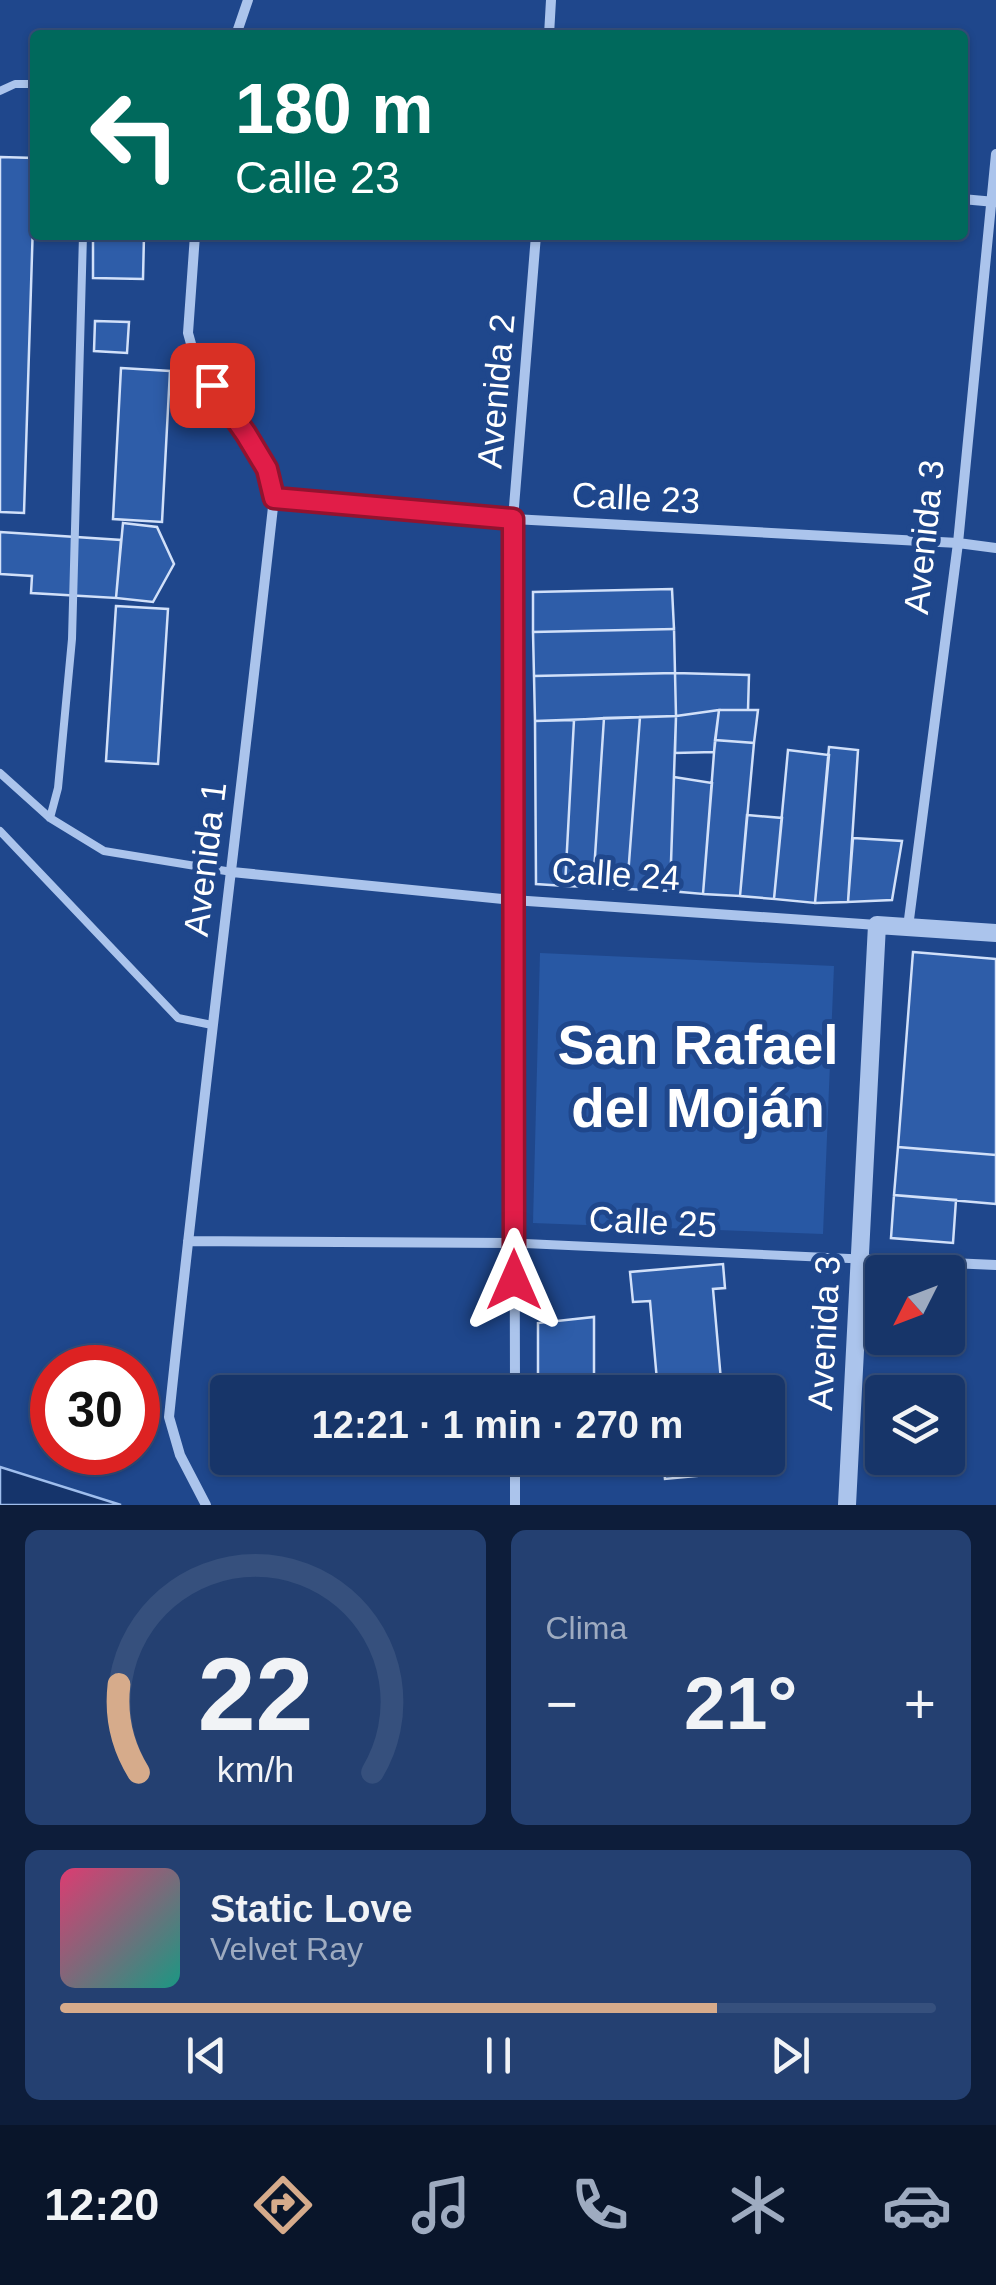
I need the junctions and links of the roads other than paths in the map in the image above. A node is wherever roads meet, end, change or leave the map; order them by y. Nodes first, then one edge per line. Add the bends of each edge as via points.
1 (248, 0) edge
2 (551, 0) edge
3 (238, 30) edge
4 (549, 30) edge
5 (30, 84) edge
6 (0, 91) edge
7 (996, 154) edge
8 (968, 200) edge
9 (994, 202) edge
10 (83, 240) edge
11 (195, 240) edge
12 (536, 240) edge
13 (274, 498) junction
14 (513, 519) junction
15 (958, 542) junction
16 (996, 548) edge
17 (0, 773) edge
18 (50, 818) junction
19 (0, 831) edge
20 (232, 872) junction
21 (513, 900) junction
22 (877, 925) junction
23 (908, 927) junction
24 (996, 933) edge
25 (212, 1025) junction
26 (188, 1240) junction
27 (514, 1243) junction
28 (860, 1258) junction
29 (996, 1265) edge
30 (514, 1375) edge
31 (515, 1475) edge
32 (206, 1505) edge
33 (515, 1505) edge
34 (847, 1505) edge

1 - 3 street
2 - 4 street
5 - 6 lane
7 - 9 street, Avenida 3
8 - 9 street
9 - 15 street, Avenida 3
10 - 18 lane via 72,639
11 - 13 street, Avenida 1 via 188,333 195,358 267,469
12 - 14 street, Avenida 2
13 - 14 street, Calle 23
13 - 20 street, Avenida 1
14 - 15 street, Calle 23
14 - 21 street, Avenida 2
15 - 16 street, Calle 23
15 - 23 street, Avenida 3
17 - 18 lane
18 - 20 lane via 104,852
19 - 25 lane via 178,1018
20 - 21 street, Calle 24
20 - 25 street, Avenida 1
21 - 22 street, Calle 24
21 - 27 street, Avenida 2
22 - 23 street, Calle 24
22 - 28 street, Avenida 3
23 - 24 street, Calle 24
25 - 26 street, Avenida 1
26 - 27 street, Calle 25
26 - 32 street, Avenida 1 via 169,1418
27 - 28 street, Calle 25
27 - 30 street, Avenida 2
28 - 29 street, Calle 25
28 - 34 street, Avenida 3
31 - 33 street

